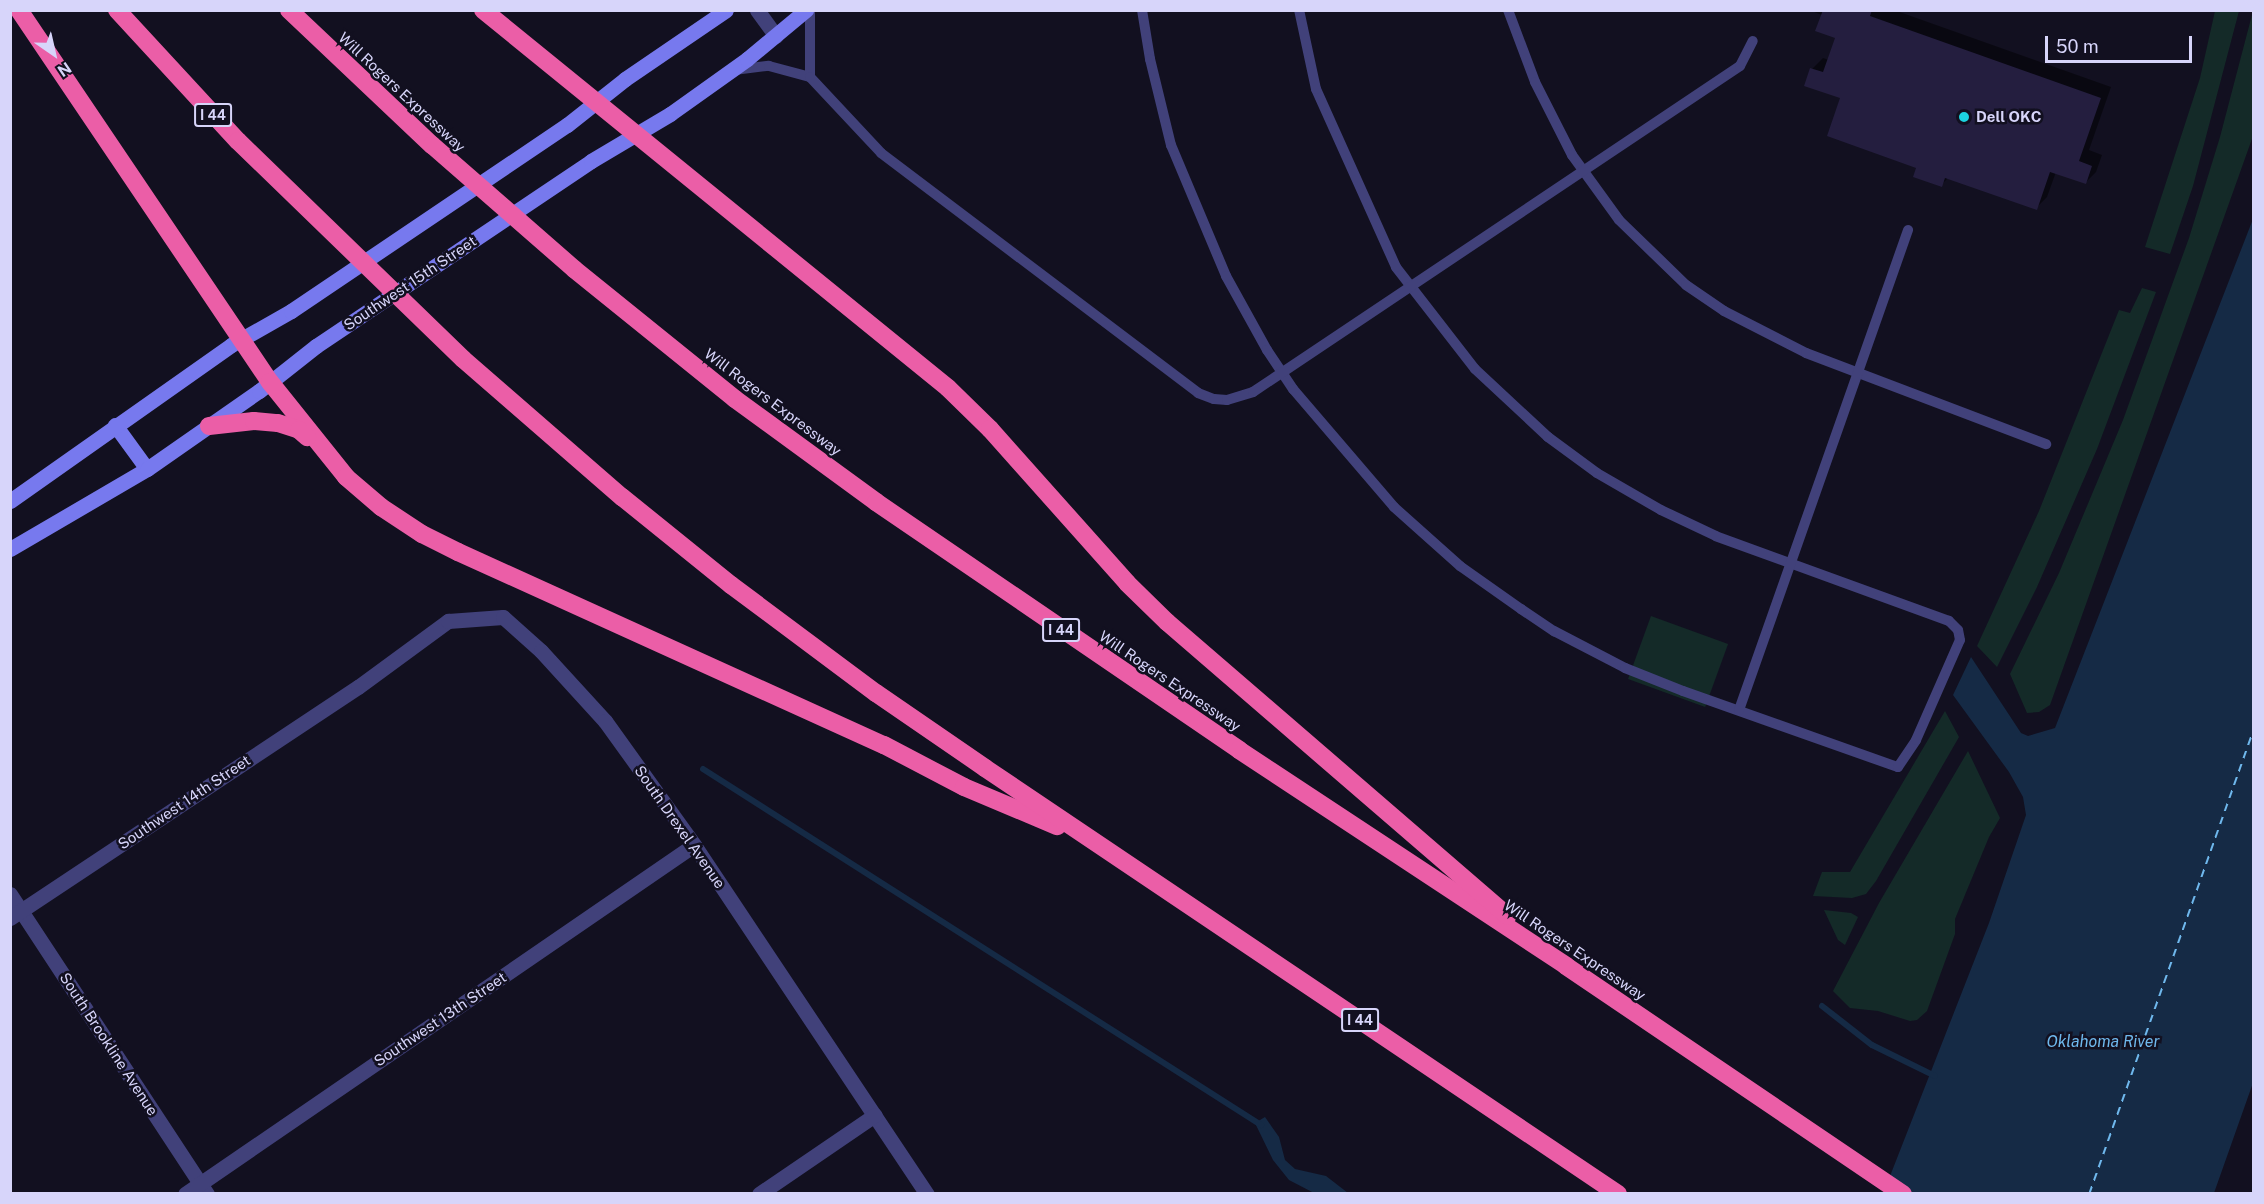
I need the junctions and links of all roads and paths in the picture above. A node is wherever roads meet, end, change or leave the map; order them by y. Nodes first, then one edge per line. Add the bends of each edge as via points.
1 (19, 10) edge
2 (117, 10) edge
3 (289, 10) edge
4 (483, 10) edge
5 (726, 10) edge
6 (757, 10) edge
7 (806, 10) edge
8 (810, 10) edge
9 (1142, 10) edge
10 (1299, 10) edge
11 (1508, 10) edge
12 (776, 36) junction
13 (1752, 41) dead end
14 (731, 71) junction
15 (810, 76) junction
16 (597, 101) junction
17 (636, 134) junction
18 (1583, 171) junction
19 (1908, 230) dead end
20 (1411, 286) junction
21 (240, 339) junction
22 (1857, 372) junction
23 (1282, 373) junction
24 (270, 382) junction
25 (115, 424) junction
26 (209, 426) junction
27 (316, 443) junction
28 (2046, 444) dead end
29 (147, 469) junction
30 (10, 501) edge
31 (10, 549) edge
32 (1790, 563) junction
33 (357, 687) joint
34 (1738, 710) junction
35 (1097, 843) junction
36 (694, 845) junction
37 (10, 894) edge
38 (16, 914) edge
39 (1566, 966) junction
40 (875, 1115) junction
41 (204, 1188) edge
42 (185, 1194) edge
43 (759, 1194) edge
44 (927, 1194) edge
45 (1618, 1194) edge
46 (1903, 1194) edge

1 - 21 highway
2 - 35 highway, I 44 via 312,215 464,359 622,497 740,592 876,693
3 - 39 highway, Will Rogers Expressway / I 44 via 432,145 574,269 735,399 876,502 1229,743
4 - 16 highway
5 - 16 main road
6 - 12 street
7 - 12 main road, Southwest 15th Street
8 - 15 lane
9 - 23 lane via 1171,145 1226,276
10 - 20 lane via 1316,89 1396,267
11 - 18 lane via 1535,82
12 - 14 main road, Southwest 15th Street
13 - 18 lane via 1740,66
14 - 15 lane via 769,66
14 - 17 main road, Southwest 15th Street
15 - 23 lane via 881,153 1198,393 1214,399 1243,396
16 - 17 highway
16 - 21 main road via 291,311
17 - 24 main road, Southwest 15th Street via 326,339
17 - 39 highway via 948,388 1167,622
18 - 20 lane
18 - 22 lane via 1619,220 1686,285 1761,331
19 - 22 lane
20 - 23 lane
20 - 32 lane via 1475,369 1548,437 1597,473 1716,536
21 - 24 highway
21 - 25 main road
22 - 28 lane
22 - 32 lane
23 - 34 lane via 1394,507 1468,571 1554,631 1625,668
24 - 26 main road, Southwest 15th Street
24 - 27 highway
25 - 29 main road
25 - 30 main road
26 - 27 highway via 254,421 278,423 299,430
26 - 29 main road, Southwest 15th Street
27 - 35 highway via 346,477 381,507 431,538 884,745 964,787
29 - 31 main road, Southwest 15th Street
32 - 34 lane
32 - 34 lane via 1949,621 1958,630 1960,640 1916,740 1898,767
33 - 36 street, South Drexel Avenue via 448,621 503,617 541,651 605,721
33 - 38 street, Southwest 14th Street
35 - 45 highway, I 44
36 - 40 street, South Drexel Avenue
36 - 41 street, Southwest 13th Street
37 - 38 street, South Brookline Avenue
38 - 41 street, South Brookline Avenue
39 - 46 highway, Will Rogers Expressway / I 44
40 - 43 street
40 - 44 street, South Drexel Avenue
41 - 42 street, Southwest 13th Street

